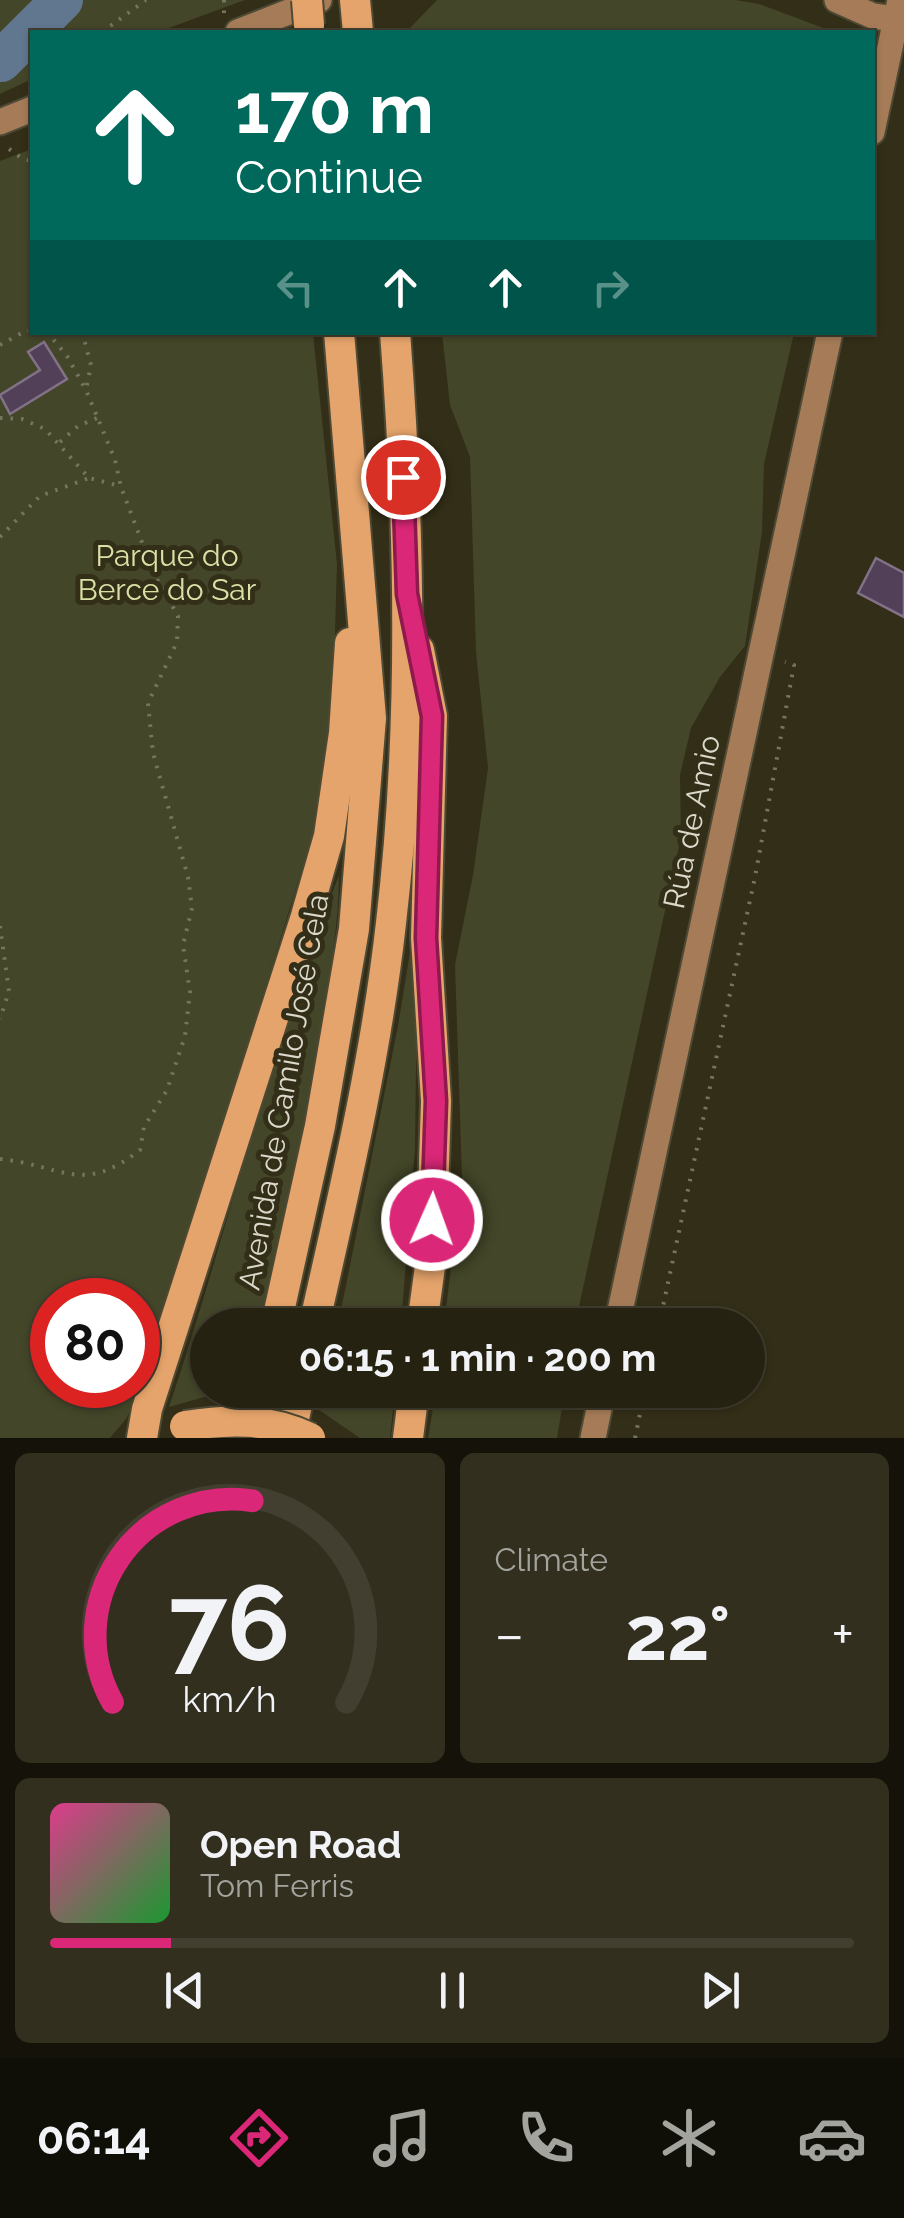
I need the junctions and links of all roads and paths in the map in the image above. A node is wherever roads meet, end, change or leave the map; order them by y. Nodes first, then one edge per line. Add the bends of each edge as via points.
1 (146, 0) edge
2 (836, 0) edge
3 (855, 0) edge
4 (898, 11) edge
5 (311, 14) edge
6 (105, 30) edge
7 (246, 30) edge
8 (865, 30) edge
9 (875, 49) edge
10 (885, 72) junction
11 (30, 110) edge
12 (875, 118) edge
13 (0, 122) edge
14 (9, 150) dead end
15 (30, 161) edge
16 (30, 331) edge
17 (49, 335) edge
18 (83, 335) edge
19 (339, 335) edge
20 (394, 335) edge
21 (829, 335) edge
22 (0, 344) edge
23 (86, 390) junction
24 (0, 418) edge
25 (97, 418) junction
26 (60, 442) junction
27 (88, 478) junction
28 (120, 486) junction
29 (356, 535) junction
30 (0, 537) edge
31 (407, 594) junction
32 (762, 654) junction
33 (0, 926) edge
34 (0, 1019) edge
35 (0, 1159) edge
36 (280, 1308) edge
37 (318, 1308) edge
38 (424, 1308) edge
39 (621, 1308) edge
40 (664, 1308) edge
41 (258, 1408) edge
42 (296, 1408) edge
43 (412, 1408) edge
44 (599, 1408) edge
45 (641, 1408) edge
46 (172, 1432) edge
47 (142, 1438) edge
48 (252, 1438) edge
49 (290, 1438) edge
50 (310, 1438) edge
51 (408, 1438) edge
52 (593, 1438) edge
53 (635, 1438) edge

1 - 6 path
2 - 4 street via 874,16
2 - 8 street
3 - 4 street
4 - 10 street
5 - 7 street
9 - 10 street
10 - 12 street
11 - 13 street
14 - 15 path
16 - 22 path
17 - 23 path
18 - 23 path via 91,365
19 - 29 highway, Avenida de Camilo José Cela
20 - 31 highway
21 - 32 street, Rúa de Amio
23 - 25 path
24 - 26 path via 22,418
25 - 26 path
25 - 28 path
26 - 27 path
27 - 28 path
27 - 30 path via 40,496
28 - 35 path via 178,616 177,642 148,703 153,753 192,908 182,945 190,992 185,1036 140,1150 125,1161 107,1172 82,1174
29 - 36 highway, Avenida de Camilo José Cela via 371,718 354,929
29 - 47 highway via 344,733 329,836
31 - 37 highway via 391,927
31 - 38 highway via 432,716 426,938 436,1101
32 - 39 street, Rúa de Amio
32 - 40 path via 794,665
33 - 34 path via 9,990
41 - 48 highway
42 - 49 highway
43 - 51 highway
44 - 52 street
45 - 53 path
46 - 50 highway, bridge via 229,1419 282,1425

